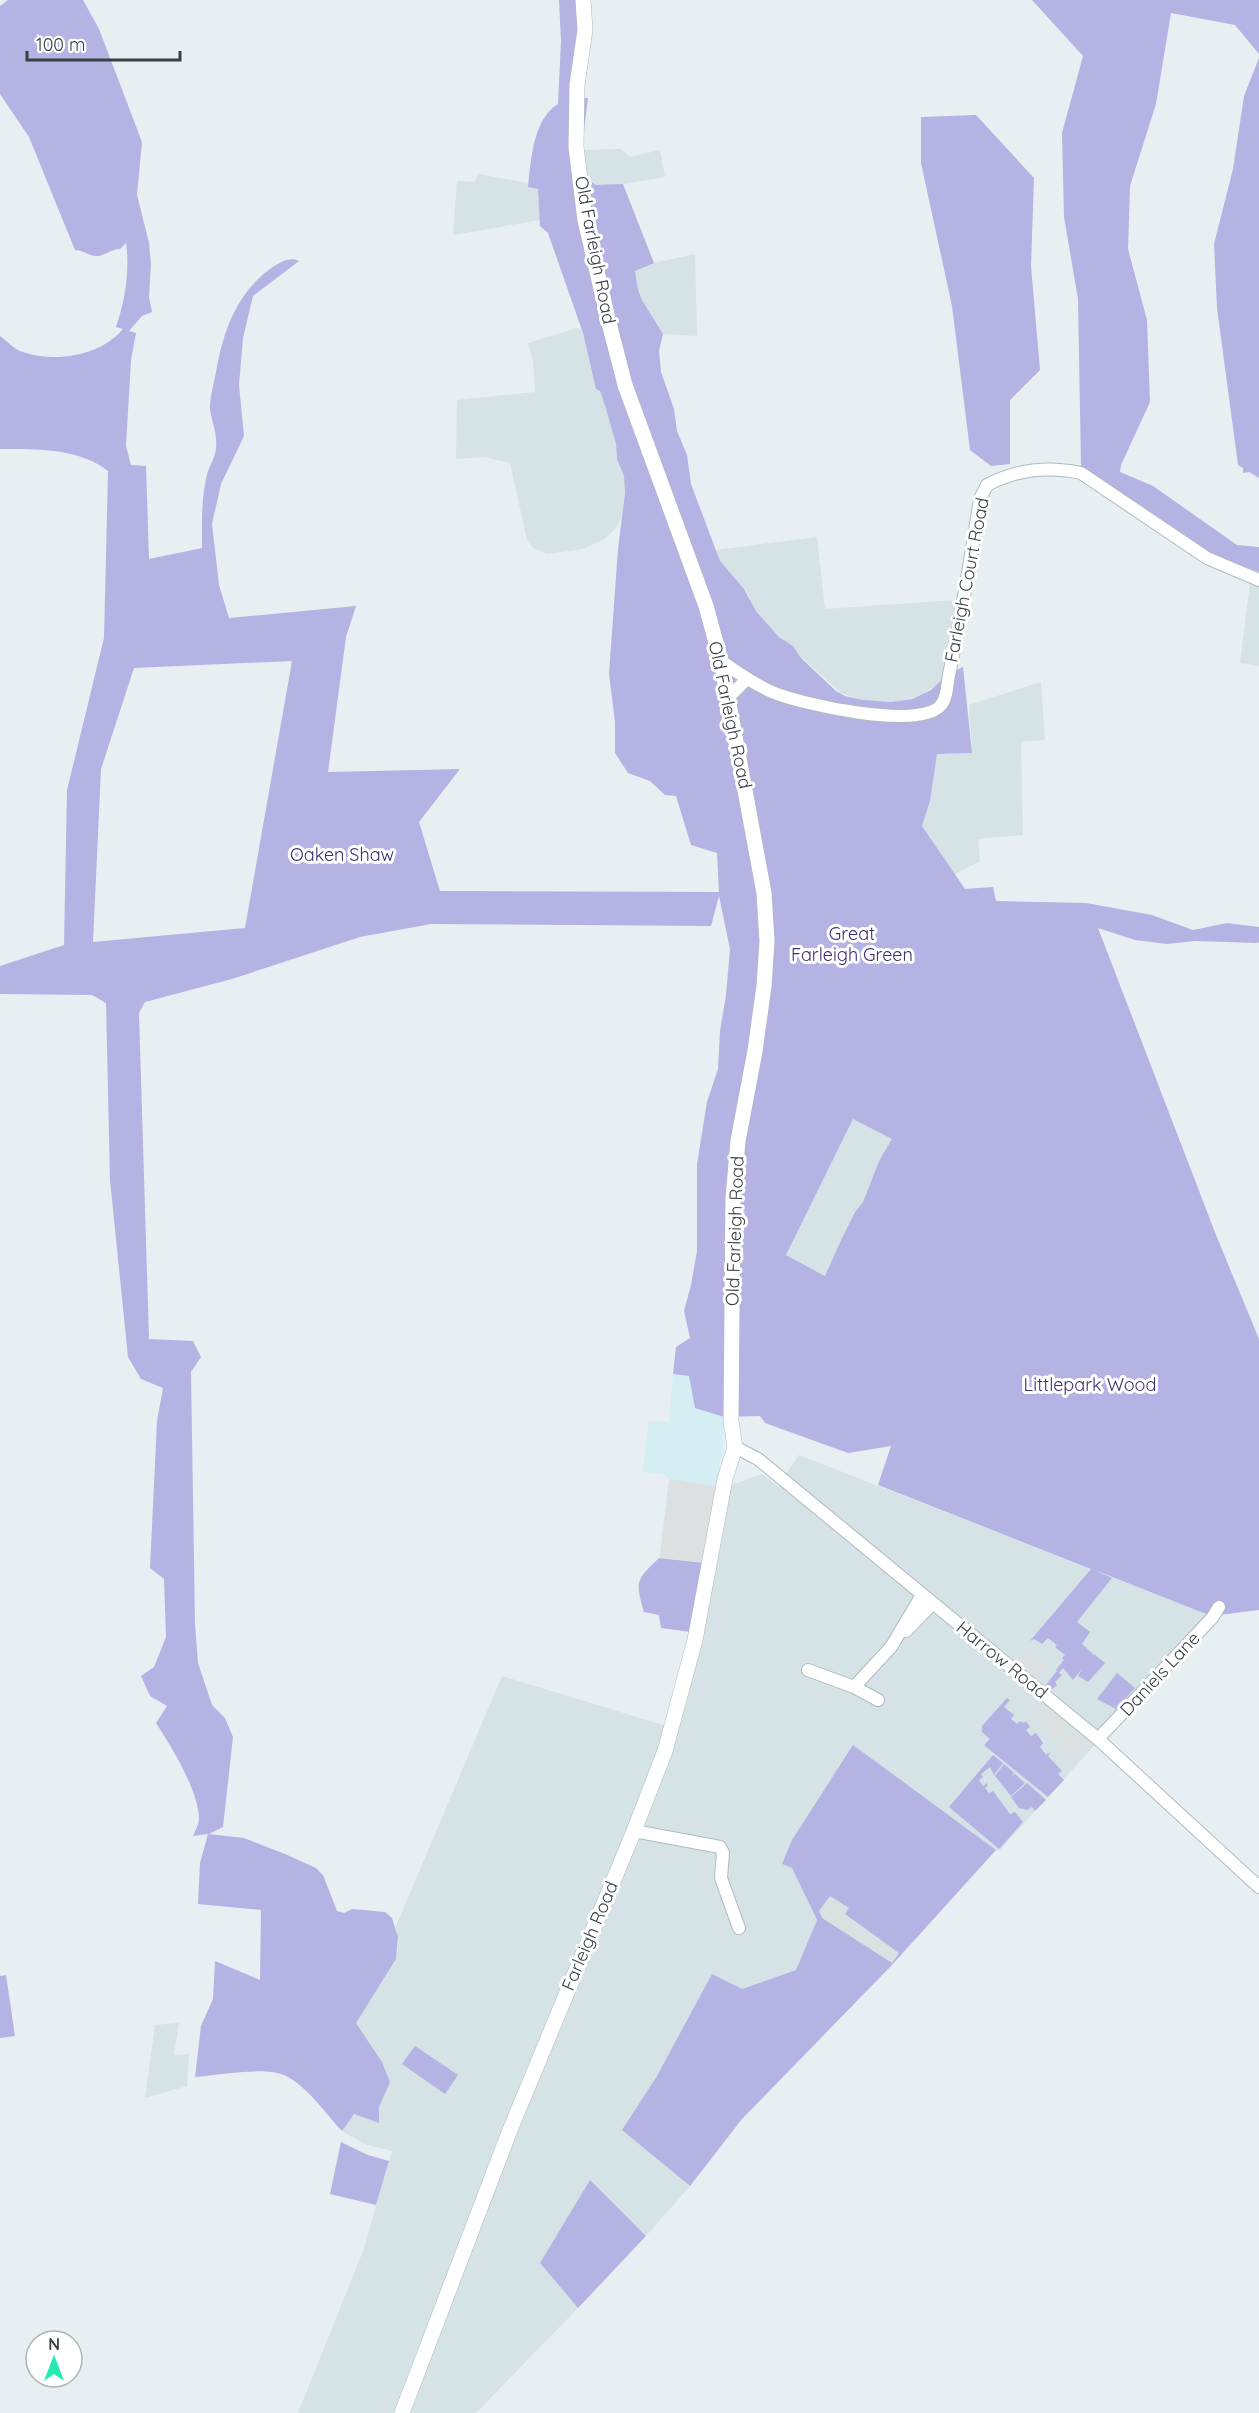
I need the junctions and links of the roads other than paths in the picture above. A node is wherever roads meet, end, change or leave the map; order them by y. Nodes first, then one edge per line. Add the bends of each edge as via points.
1 (583, 0) edge
2 (1259, 580) edge
3 (721, 662) junction
4 (747, 679) junction
5 (729, 697) junction
6 (735, 1447) junction
7 (922, 1595) junction
8 (933, 1604) junction
9 (1219, 1607) dead end
10 (891, 1647) junction
11 (808, 1670) dead end
12 (854, 1687) junction
13 (878, 1700) dead end
14 (1098, 1739) junction
15 (634, 1831) junction
16 (1259, 1887) edge
17 (739, 1928) dead end
18 (402, 2413) edge

1 - 3 street, Old Farleigh Road via 585,30 577,85 576,147 585,220 627,390 706,606
2 - 4 street, Farleigh Court Road via 1207,558 1081,473 1058,468 1011,474 987,485 980,499 946,695 932,713 865,714 798,702
3 - 4 street, Farleigh Court Road
3 - 5 street, Old Farleigh Road
4 - 5 street
5 - 6 street, Old Farleigh Road via 764,893 767,941 764,986 732,1198 731,1421
6 - 7 street, Harrow Road via 758,1459
6 - 15 street, Farleigh Road via 727,1468 684,1687 665,1751
7 - 8 street, Harrow Road
7 - 10 street
8 - 10 street
8 - 14 street, Harrow Road
9 - 14 street, Daniels Lane
10 - 12 street
11 - 12 street
12 - 13 street
14 - 16 street, Harrow Road
15 - 17 street via 720,1847 721,1878
15 - 18 street, Farleigh Road via 506,2140

